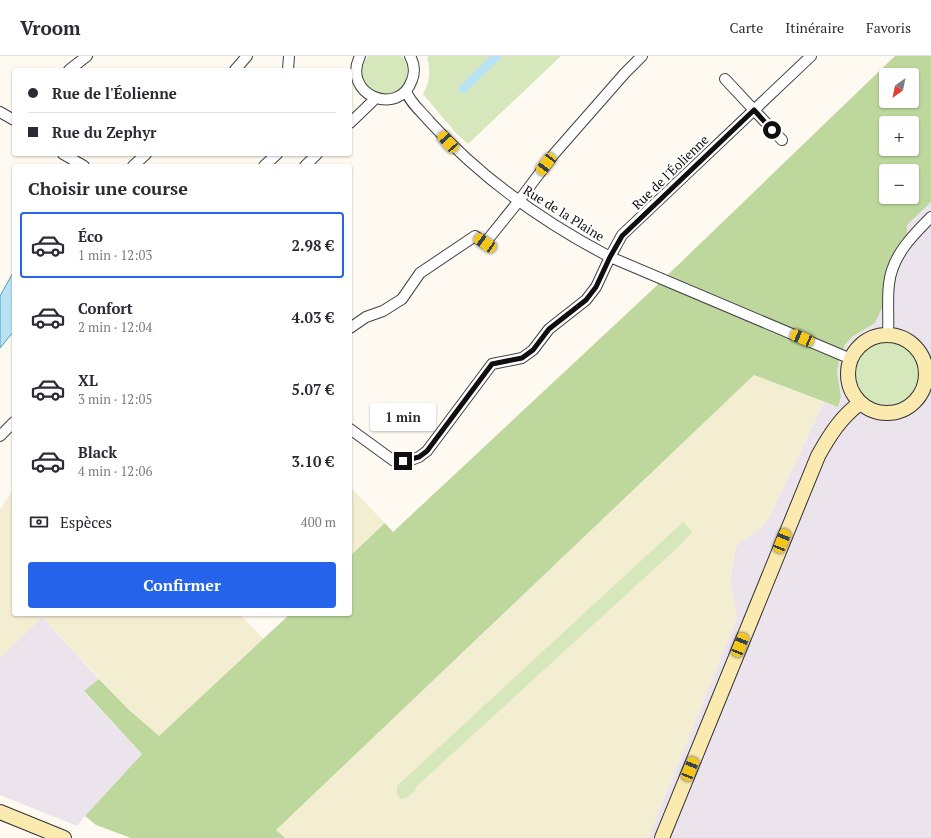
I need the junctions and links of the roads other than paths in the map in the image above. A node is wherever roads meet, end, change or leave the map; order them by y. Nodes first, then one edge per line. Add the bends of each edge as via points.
1 (87, 56) edge
2 (246, 56) edge
3 (289, 56) edge
4 (360, 56) edge
5 (642, 56) edge
6 (811, 56) edge
7 (413, 57) edge
8 (72, 68) edge
9 (237, 68) edge
10 (288, 68) edge
11 (725, 79) dead end
12 (353, 81) edge
13 (406, 91) junction
14 (376, 98) junction
15 (754, 110) junction
16 (0, 112) edge
17 (12, 119) edge
18 (352, 121) edge
19 (782, 140) dead end
20 (66, 156) edge
21 (144, 156) edge
22 (275, 156) edge
23 (315, 156) edge
24 (80, 164) edge
25 (135, 164) edge
26 (266, 164) edge
27 (307, 164) edge
28 (518, 202) junction
29 (931, 217) edge
30 (610, 257) junction
31 (352, 327) edge
32 (888, 334) junction
33 (851, 359) junction
34 (929, 374) edge
35 (860, 403) junction
36 (12, 424) edge
37 (352, 430) edge
38 (0, 436) edge
39 (0, 812) edge
40 (64, 838) edge
41 (662, 838) edge

1 - 8 street
2 - 9 street
3 - 10 street
4 - 12 street
5 - 28 street via 554,154
6 - 15 street, Rue de l'Éolienne
7 - 13 street via 414,76
11 - 15 street
12 - 14 street
13 - 14 street via 390,99
13 - 28 street, Rue de la Plaine via 413,103 448,142
14 - 18 street
15 - 19 street
15 - 30 street, Rue de l'Éolienne via 622,236
16 - 17 street
20 - 24 street
21 - 25 street
22 - 26 street
23 - 27 street
28 - 30 street, Rue de la Plaine
28 - 31 street via 485,243 475,236 420,273 402,299
29 - 32 street via 905,245 893,267 889,284
30 - 33 street, Rue de la Plaine
30 - 37 street, Rue de l'Éolienne via 596,287 586,300 549,329 533,350 522,358 492,364 427,451 419,457 394,461
32 - 33 street via 865,341 856,349
32 - 34 street via 910,342 919,351
33 - 35 street via 848,383
34 - 35 street via 918,398 897,412 871,410
35 - 41 street via 831,433 803,488
36 - 38 street
39 - 40 street

